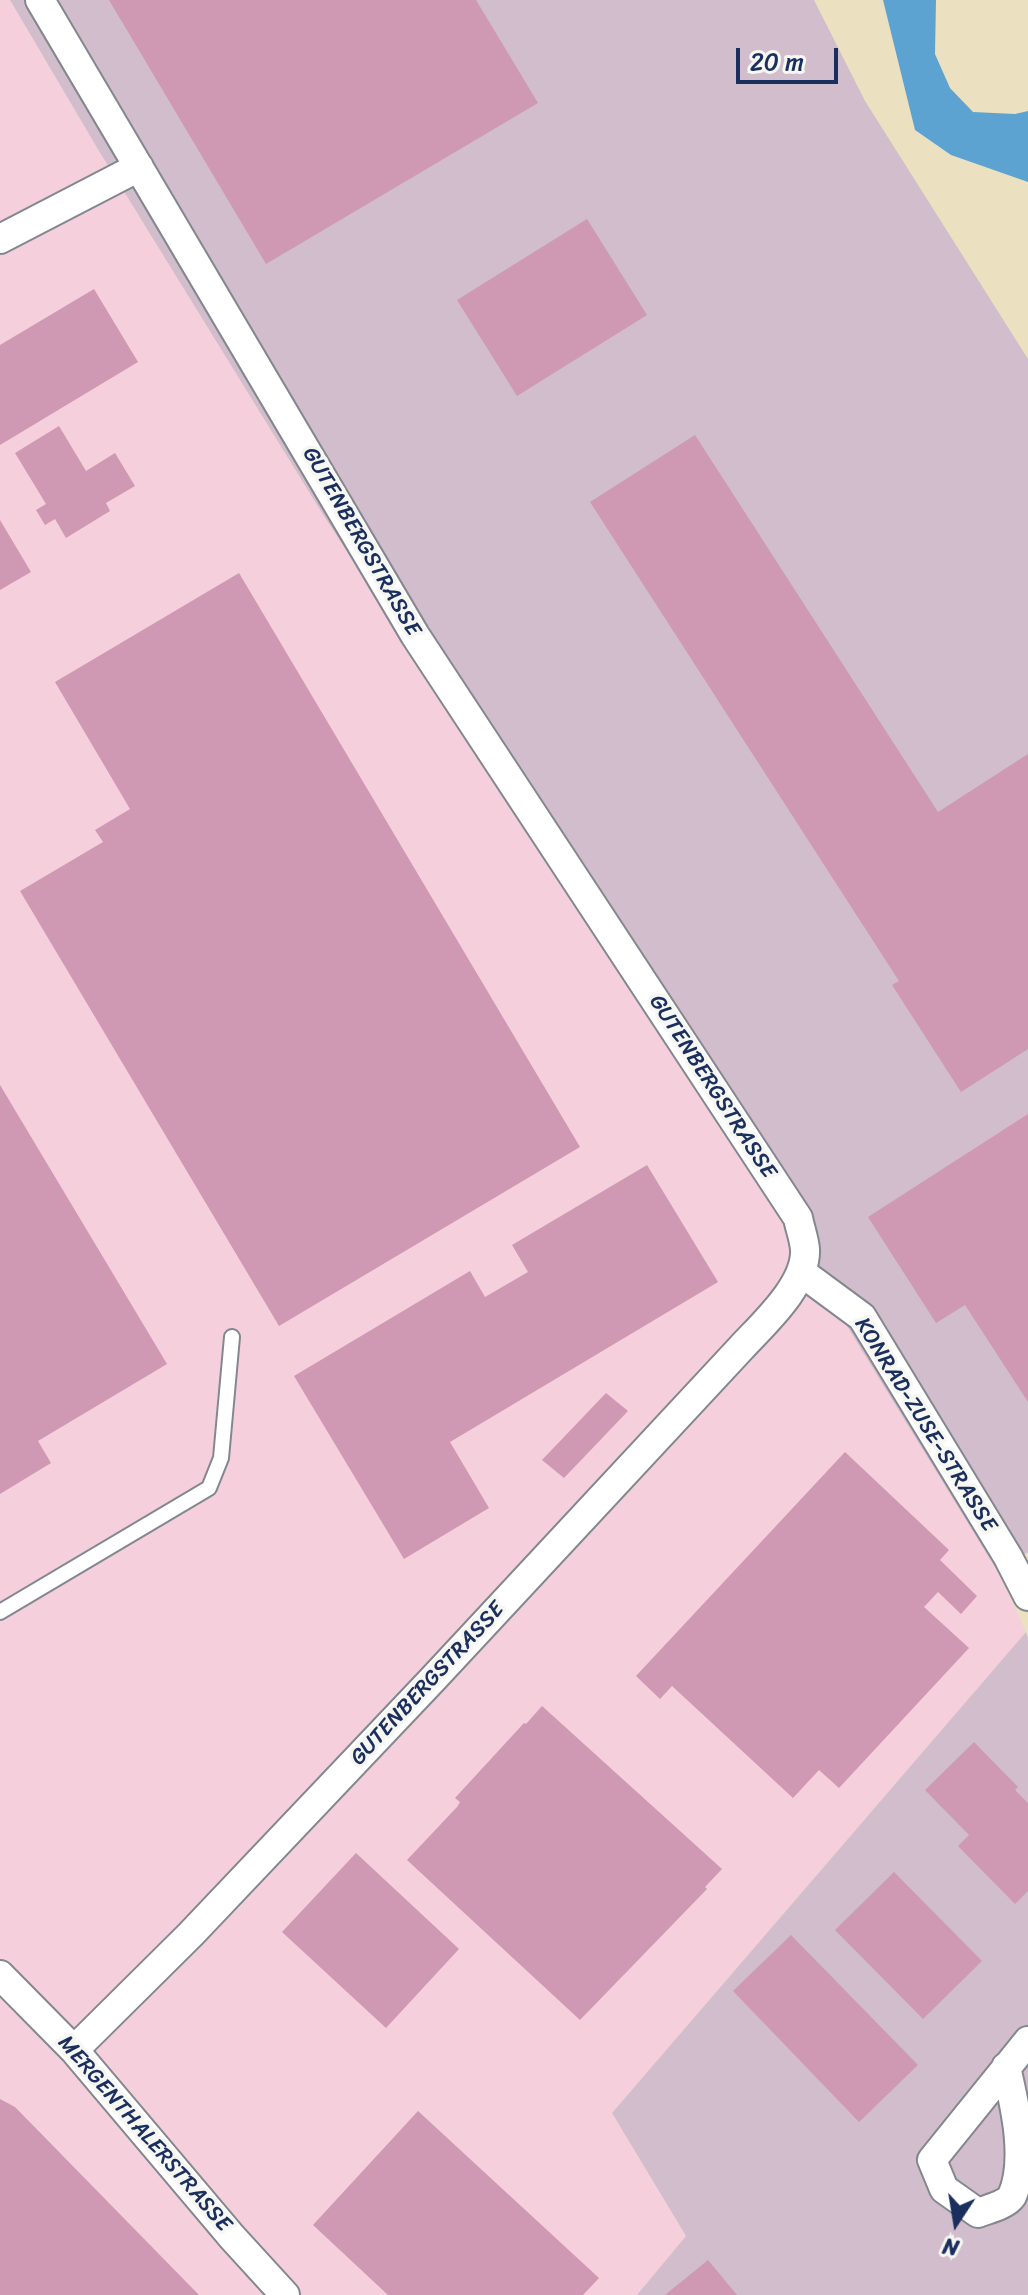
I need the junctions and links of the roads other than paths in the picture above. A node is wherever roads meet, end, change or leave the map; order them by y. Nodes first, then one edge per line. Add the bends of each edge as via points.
1 (40, 0) edge
2 (139, 167) junction
3 (0, 239) edge
4 (801, 1272) junction
5 (232, 1337) dead end
6 (1028, 1596) edge
7 (0, 1612) edge
8 (0, 1975) edge
9 (1028, 2041) edge
10 (74, 2050) junction
11 (1006, 2067) junction
12 (285, 2295) edge

1 - 2 street, GUTENBERGSTRASSE
2 - 3 street
2 - 4 street, GUTENBERGSTRASSE via 415,635 798,1218 805,1250
4 - 6 street, KONRAD-ZUSE-STRASSE via 862,1317
4 - 10 street, GUTENBERGSTRASSE via 741,1348 498,1611
5 - 7 lane via 221,1458 209,1488
8 - 10 street, MERGENTHALERSTRASSE
9 - 11 street
10 - 12 street, MERGENTHALERSTRASSE
11 - 11 street via 932,2160 944,2189 978,2213 1011,2199 1024,2172 1022,2136

